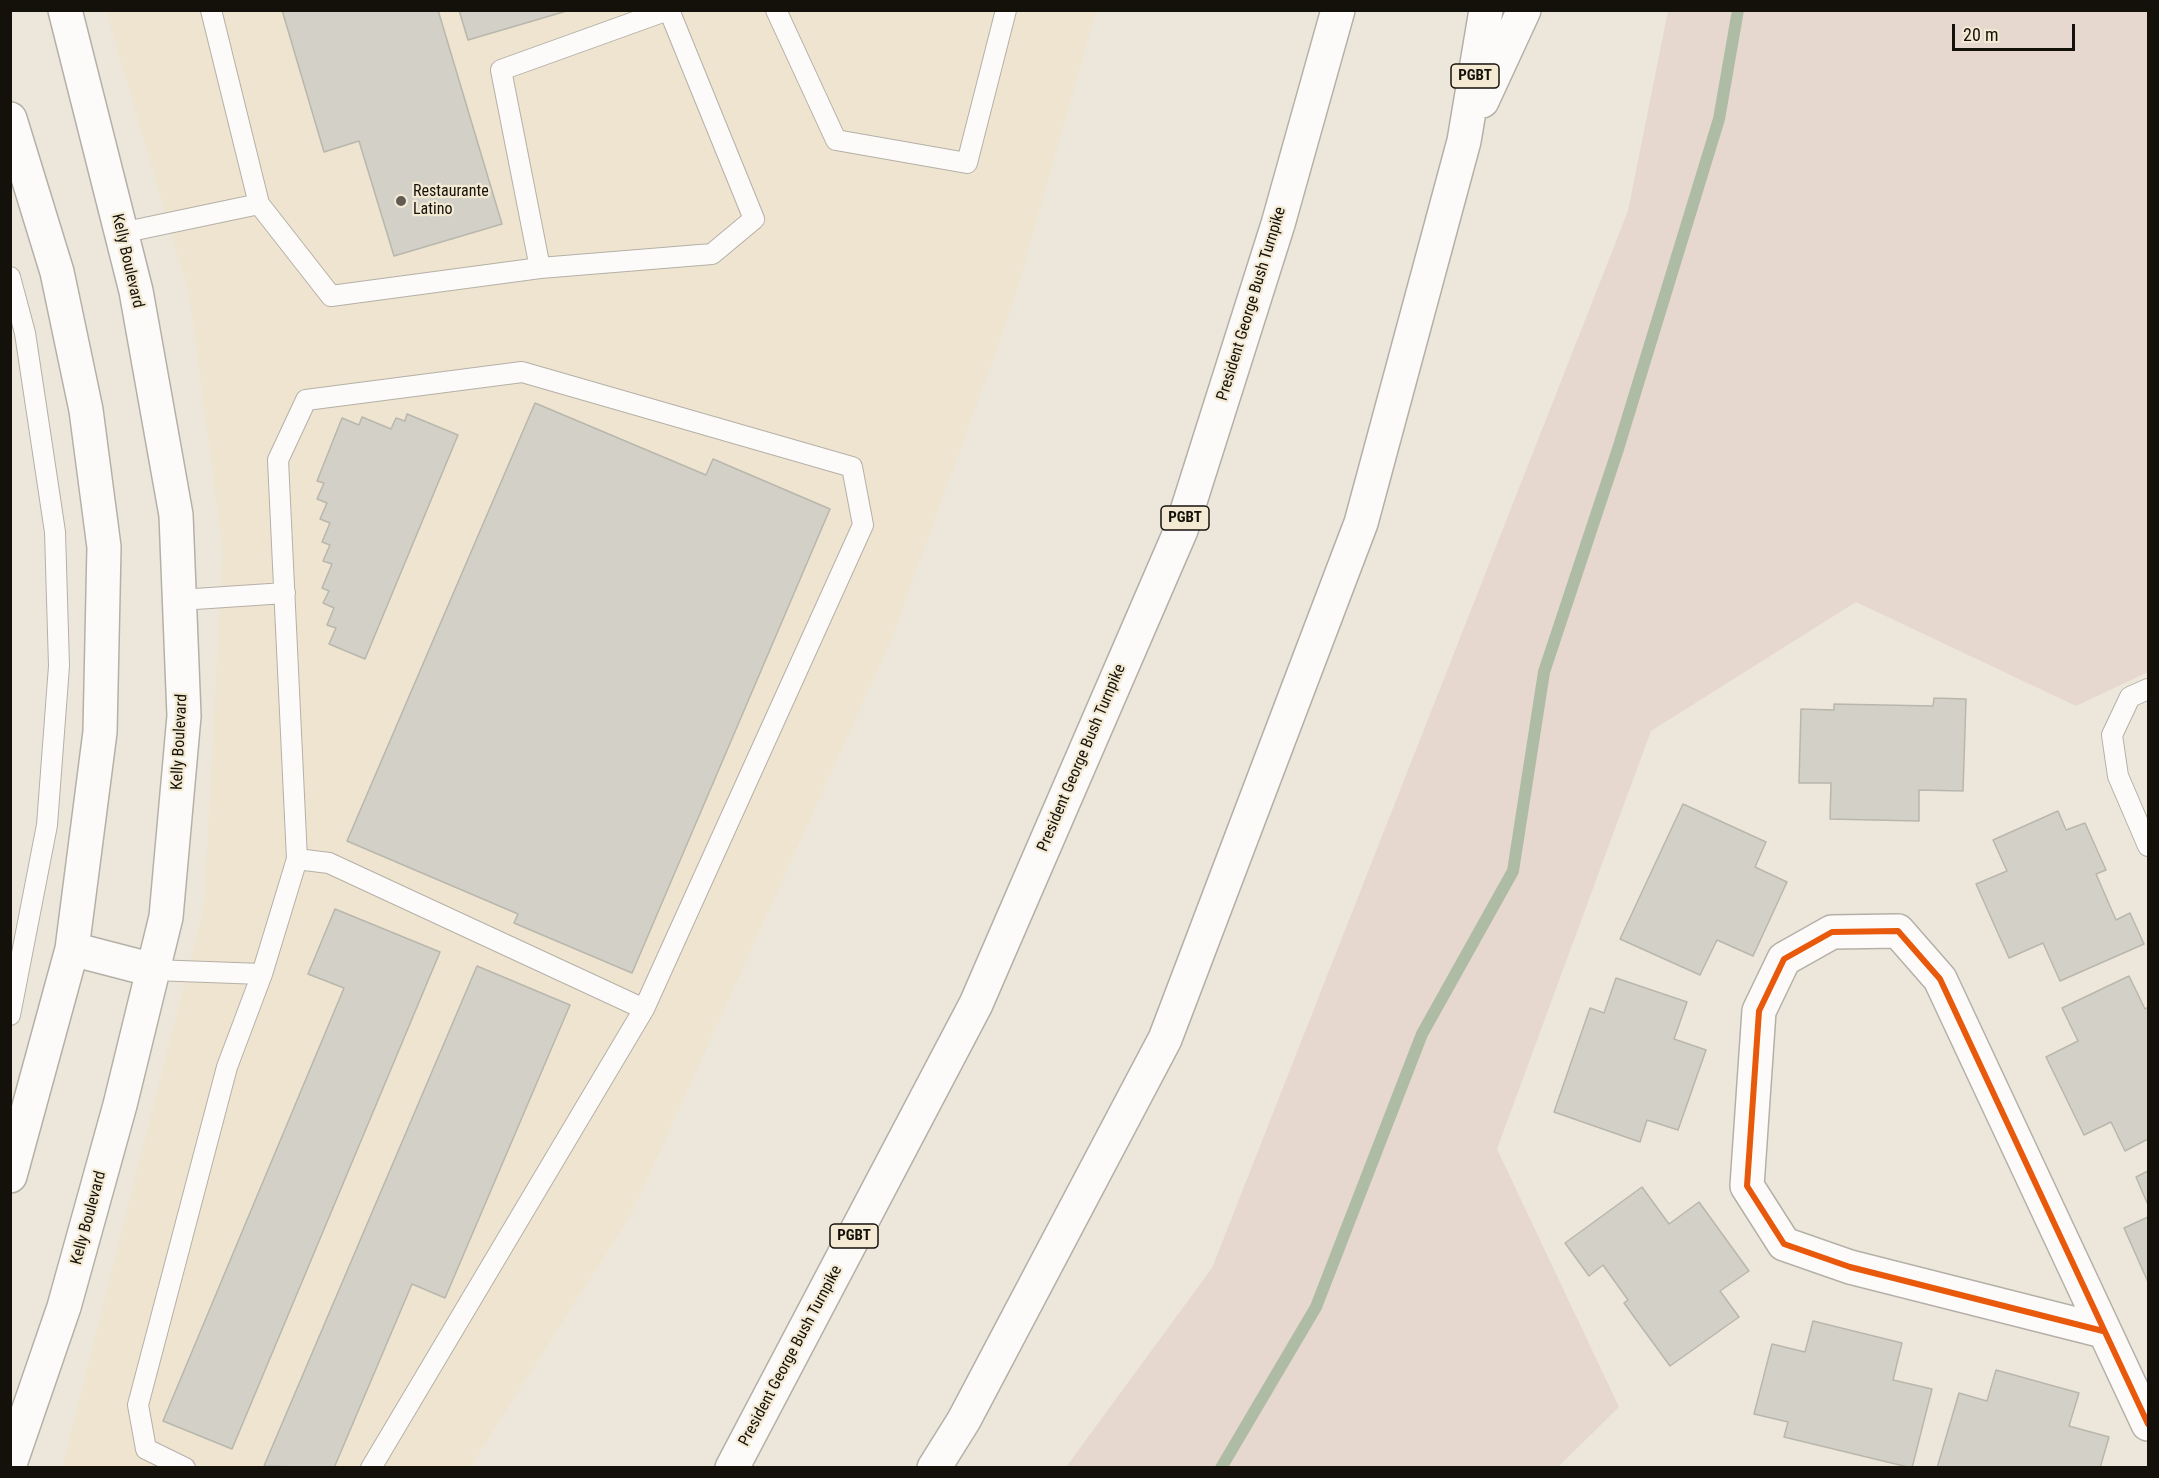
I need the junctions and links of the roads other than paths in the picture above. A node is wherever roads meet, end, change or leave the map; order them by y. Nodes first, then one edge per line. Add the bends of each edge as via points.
1 (65, 10) edge
2 (211, 10) edge
3 (669, 10) edge
4 (776, 10) edge
5 (1006, 10) edge
6 (1338, 10) edge
7 (1486, 10) edge
8 (1524, 10) edge
9 (10, 119) edge
10 (1464, 141) junction
11 (259, 204) junction
12 (121, 233) junction
13 (540, 268) junction
14 (10, 277) edge
15 (285, 593) junction
16 (180, 600) junction
17 (2148, 689) edge
18 (2148, 846) edge
19 (297, 859) junction
20 (72, 949) junction
21 (153, 970) junction
22 (262, 974) junction
23 (644, 1009) junction
24 (10, 1015) edge
25 (10, 1176) edge
26 (2103, 1331) junction
27 (2148, 1424) edge
28 (10, 1464) edge
29 (185, 1467) edge
30 (371, 1467) edge
31 (732, 1467) edge
32 (934, 1467) edge

1 - 12 main road, Kelly Boulevard
2 - 11 lane
3 - 13 lane via 501,70
3 - 13 lane via 754,219 712,254
4 - 5 lane via 836,140 967,163
6 - 31 main road, President George Bush Turnpike / PGBT via 1278,224 1181,531 976,1004
7 - 10 main road, PGBT
8 - 10 main road
9 - 20 main road via 59,284 86,410 104,547 100,732
10 - 32 main road, PGBT via 1361,523 1165,1039 964,1420
11 - 12 lane
11 - 13 lane via 331,297
12 - 16 main road, Kelly Boulevard via 136,291 176,515
14 - 24 lane via 25,333 55,531 59,666 47,825
15 - 16 lane
15 - 19 lane
15 - 23 lane via 278,460 306,400 522,372 852,466 863,525
16 - 21 main road, Kelly Boulevard via 184,716 166,917
17 - 18 lane via 2130,697 2112,735 2118,776
19 - 22 lane
19 - 23 lane via 329,863
20 - 21 main road
20 - 25 main road
21 - 22 lane
21 - 28 main road, Kelly Boulevard via 64,1307
22 - 29 lane via 227,1067 138,1405 146,1449
23 - 30 lane
26 - 26 main road via 1940,979 1898,931 1832,932 1784,959 1759,1011 1747,1186 1784,1244 1850,1267
26 - 27 main road

